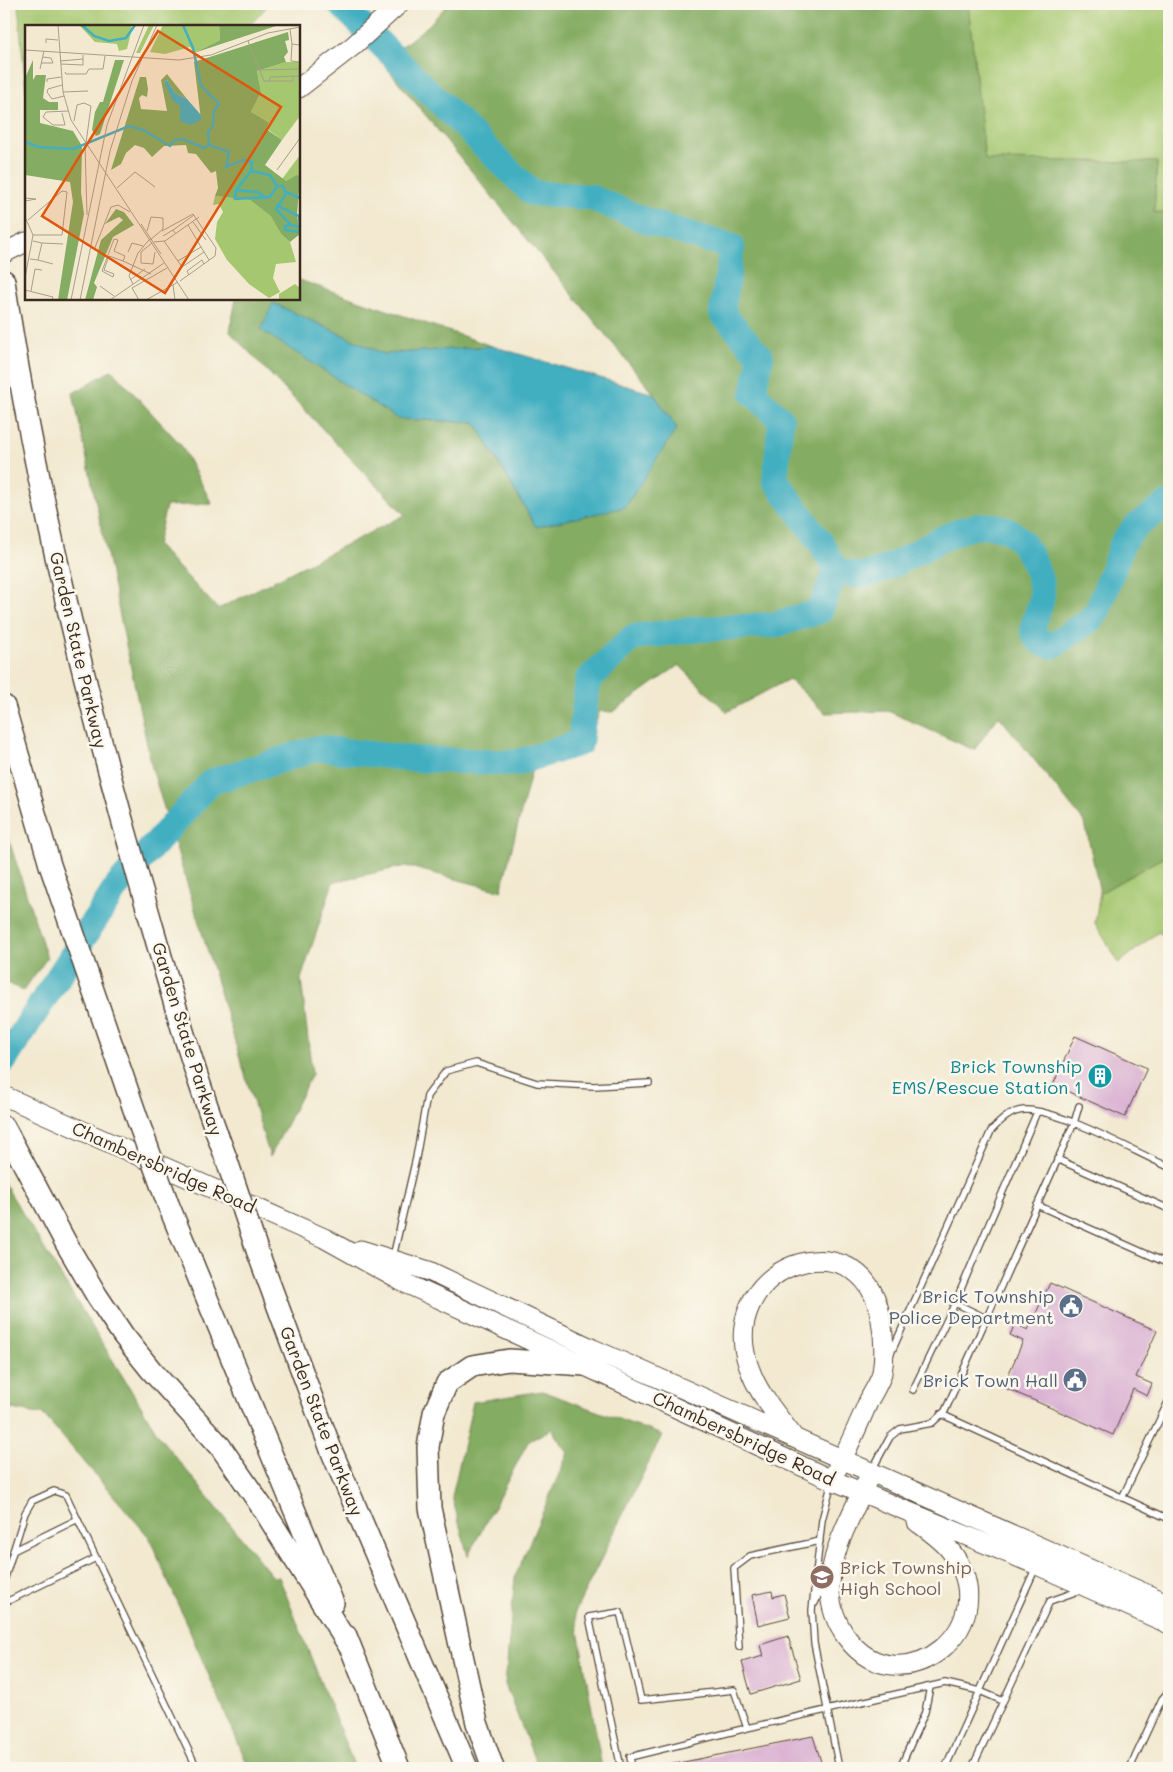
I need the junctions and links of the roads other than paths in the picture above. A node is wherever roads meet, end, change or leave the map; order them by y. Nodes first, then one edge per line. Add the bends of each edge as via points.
1 (396, 7) edge
2 (300, 87) edge
3 (25, 242) edge
4 (4, 253) edge
5 (4, 284) edge
6 (4, 706) edge
7 (649, 1083) dead end
8 (4, 1096) edge
9 (1079, 1106) dead end
10 (1037, 1112) junction
11 (1074, 1123) junction
12 (4, 1128) edge
13 (1057, 1159) junction
14 (1169, 1167) edge
15 (1037, 1205) junction
16 (1169, 1209) edge
17 (324, 1238) junction
18 (392, 1259) junction
19 (1169, 1264) edge
20 (955, 1303) junction
21 (986, 1318) junction
22 (585, 1366) junction
23 (882, 1373) junction
24 (912, 1390) dead end
25 (1169, 1400) edge
26 (941, 1414) junction
27 (792, 1435) junction
28 (842, 1459) junction
29 (872, 1471) junction
30 (832, 1480) junction
31 (862, 1492) junction
32 (1122, 1498) junction
33 (901, 1508) junction
34 (1169, 1518) edge
35 (78, 1519) junction
36 (820, 1541) junction
37 (13, 1551) junction
38 (836, 1553) junction
39 (96, 1558) junction
40 (1037, 1565) junction
41 (4, 1581) edge
42 (1089, 1588) junction
43 (4, 1603) edge
44 (1169, 1604) edge
45 (812, 1610) junction
46 (1169, 1624) edge
47 (739, 1647) dead end
48 (351, 1649) junction
49 (930, 1687) junction
50 (980, 1691) junction
51 (1169, 1691) edge
52 (1003, 1701) junction
53 (828, 1710) junction
54 (748, 1728) junction
55 (196, 1768) edge
56 (399, 1768) edge
57 (467, 1768) edge
58 (492, 1768) edge
59 (621, 1768) edge
60 (632, 1768) edge
61 (839, 1768) edge
62 (900, 1768) edge
63 (945, 1768) edge
64 (972, 1768) edge
65 (1130, 1768) edge

1 - 2 main road
3 - 4 main road
5 - 57 highway, Garden State Parkway, bridge via 35,454 98,734 205,1102 332,1452
6 - 48 highway, bridge via 61,897 168,1204
7 - 18 lane via 594,1086 537,1083 476,1063 446,1071 427,1096
8 - 17 main road, Chambersbridge Road
9 - 11 lane
10 - 11 lane
10 - 20 lane
10 - 23 lane via 1024,1110 1004,1117 991,1131
11 - 13 lane
11 - 14 lane
12 - 48 highway via 97,1296 151,1370 220,1446
13 - 15 lane
13 - 16 lane
15 - 19 lane
15 - 21 lane
17 - 18 main road, Chambersbridge Road
17 - 22 main road, Chambersbridge Road via 402,1281
18 - 27 main road, Chambersbridge Road via 429,1271 593,1349
20 - 21 lane
20 - 24 lane
21 - 26 lane
22 - 30 main road, Chambersbridge Road
22 - 58 highway via 509,1360 472,1366 446,1383 434,1412 428,1447 430,1508 477,1723
23 - 27 main road via 884,1338 879,1304 861,1276 835,1261 809,1260 787,1267 773,1276 749,1305 744,1338 746,1357 760,1391
23 - 28 main road
25 - 32 lane
26 - 29 lane via 932,1422 900,1429 890,1437
26 - 32 lane
27 - 28 main road, Chambersbridge Road
28 - 29 main road, Chambersbridge Road
28 - 30 main road
29 - 31 main road
29 - 44 main road, Chambersbridge Road
30 - 31 main road, Chambersbridge Road
30 - 36 lane
31 - 33 main road, Chambersbridge Road
31 - 38 main road
32 - 34 lane
33 - 38 main road via 948,1547 963,1573 967,1586 964,1618 947,1646 916,1662 895,1665 879,1663 852,1645 837,1625 832,1607 830,1588
33 - 40 main road, Chambersbridge Road
35 - 37 lane
35 - 37 lane via 66,1495 54,1491 32,1501
35 - 39 lane
36 - 45 lane
36 - 47 lane via 750,1556 734,1568
37 - 41 lane
38 - 45 lane
39 - 43 lane
39 - 55 lane
40 - 42 main road, Chambersbridge Road
40 - 50 lane
42 - 46 main road, Chambersbridge Road
42 - 52 lane via 1050,1601
45 - 53 lane via 814,1643
48 - 56 highway
49 - 50 lane via 945,1683
49 - 53 lane
49 - 62 lane via 924,1712
50 - 52 lane
50 - 63 lane
51 - 65 lane via 1162,1699
52 - 64 lane
53 - 54 lane
53 - 61 lane
54 - 59 lane via 734,1690 641,1700 620,1612 589,1618
54 - 60 lane via 630,1758

